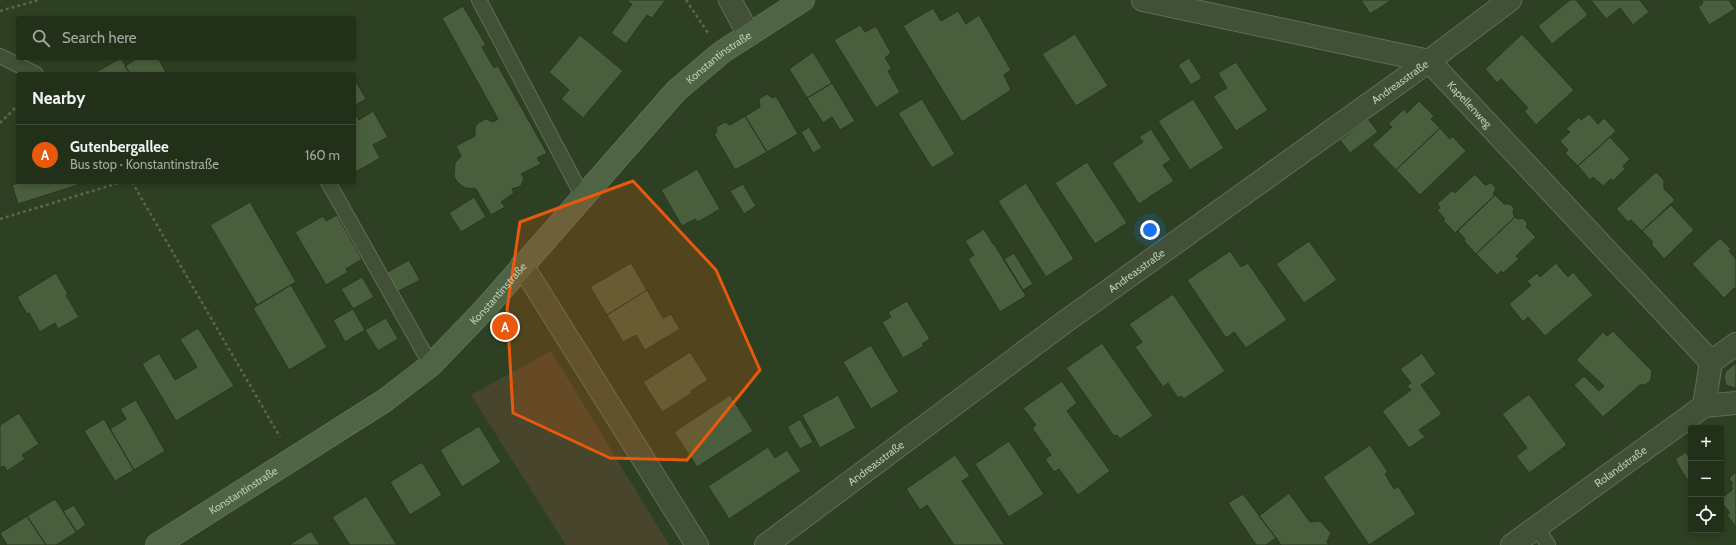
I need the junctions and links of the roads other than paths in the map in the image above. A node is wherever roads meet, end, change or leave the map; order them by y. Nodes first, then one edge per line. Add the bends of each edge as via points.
1 (479, 0) edge
2 (730, 0) edge
3 (803, 0) edge
4 (1143, 0) edge
5 (1510, 0) edge
6 (749, 35) junction
7 (0, 56) edge
8 (1429, 62) junction
9 (32, 72) edge
10 (329, 184) edge
11 (583, 197) junction
12 (522, 266) junction
13 (1736, 344) edge
14 (1711, 362) junction
15 (431, 365) junction
16 (1736, 403) edge
17 (1704, 406) junction
18 (1537, 527) junction
19 (157, 545) edge
20 (697, 545) edge
21 (766, 545) edge
22 (1512, 545) edge
23 (1548, 545) edge

1 - 11 lane
2 - 6 street
3 - 6 main road, Konstantinstraße
4 - 8 street
5 - 8 street, Andreasstraße
6 - 11 main road, Konstantinstraße via 722,52 676,91
7 - 9 lane
8 - 14 street, Kapellenweg
8 - 21 street, Andreasstraße via 1069,320
10 - 15 lane
11 - 12 main road, Konstantinstraße
12 - 15 main road, Konstantinstraße
12 - 20 street
13 - 14 street
14 - 17 street
15 - 19 main road, Konstantinstraße via 384,401
16 - 17 street
17 - 18 street, Rolandstraße
18 - 22 street, Rolandstraße
18 - 23 lane

